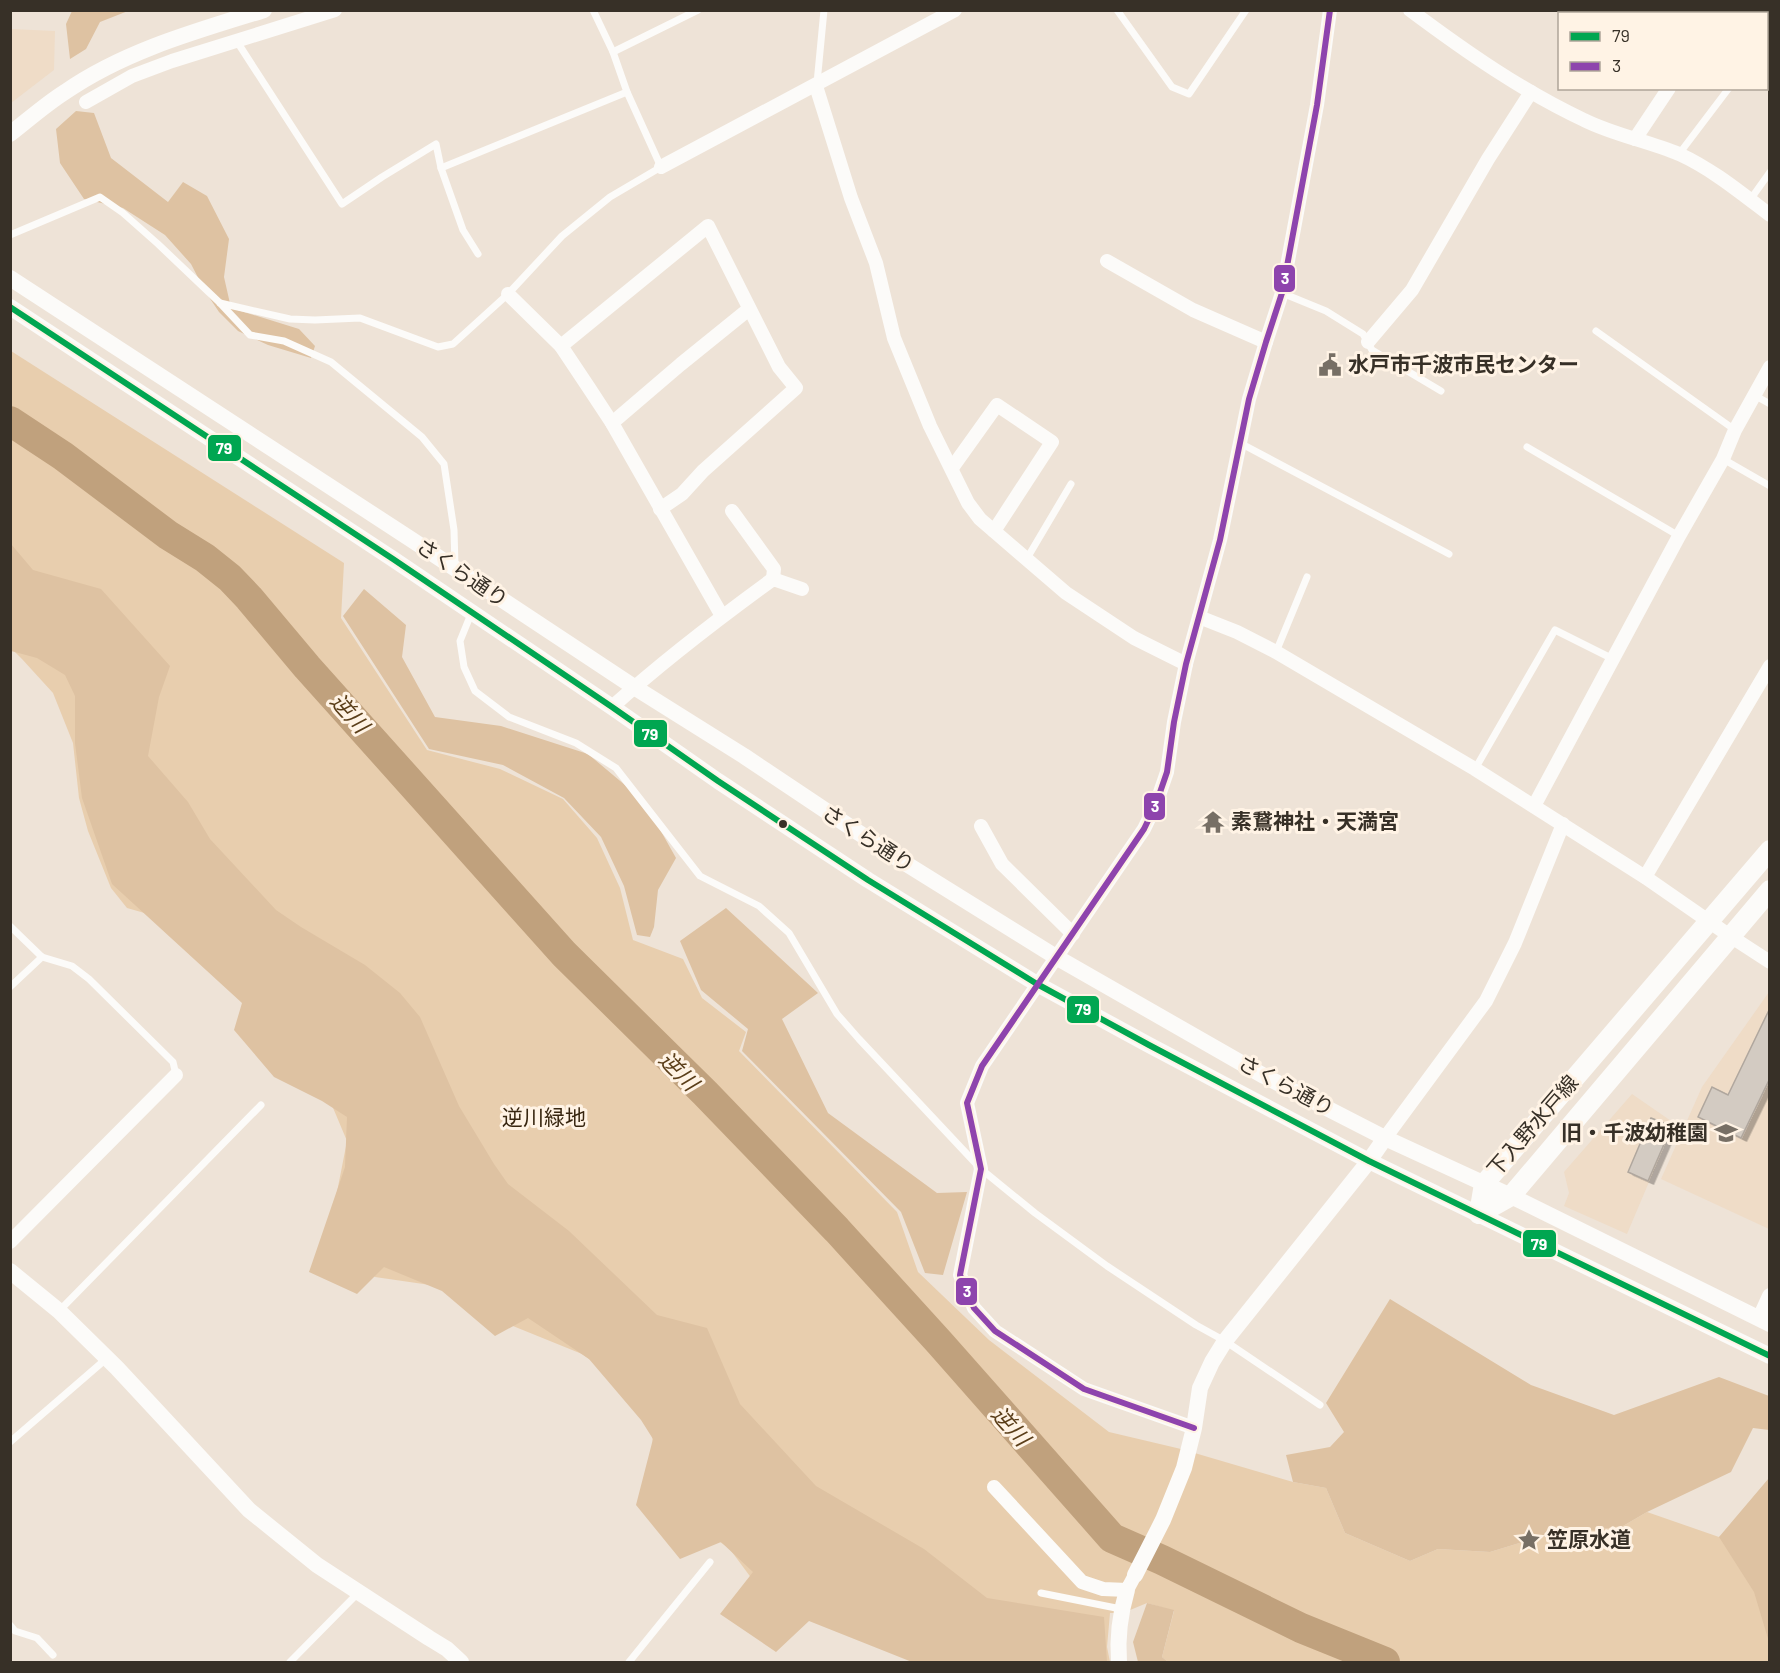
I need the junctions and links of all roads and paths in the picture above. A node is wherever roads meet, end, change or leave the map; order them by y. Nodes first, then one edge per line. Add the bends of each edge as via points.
1 (264, 10) edge
2 (335, 10) edge
3 (593, 10) edge
4 (698, 10) edge
5 (824, 10) edge
6 (955, 10) edge
7 (1117, 10) edge
8 (1246, 10) edge
9 (1330, 10) edge
10 (1410, 10) edge
11 (236, 40) junction
12 (613, 52) junction
13 (816, 86) junction
14 (1668, 90) edge
15 (1727, 90) edge
16 (627, 92) junction
17 (1531, 92) junction
18 (86, 102) dead end
19 (10, 134) edge
20 (1635, 139) junction
21 (1679, 154) junction
22 (661, 167) junction
23 (441, 168) junction
24 (1770, 172) edge
25 (1750, 200) junction
26 (1770, 215) edge
27 (10, 235) edge
28 (478, 255) dead end
29 (1107, 261) dead end
30 (10, 278) edge
31 (1282, 293) junction
32 (508, 294) junction
33 (220, 303) junction
34 (10, 308) edge
35 (749, 309) junction
36 (1596, 331) dead end
37 (1266, 342) junction
38 (1368, 342) junction
39 (561, 346) junction
40 (1770, 367) edge
41 (1441, 391) dead end
42 (1754, 394) junction
43 (1770, 404) edge
44 (612, 423) junction
45 (1735, 430) junction
46 (1240, 443) junction
47 (1527, 447) dead end
48 (1724, 459) junction
49 (952, 468) junction
50 (1071, 484) dead end
51 (1770, 486) edge
52 (660, 509) junction
53 (732, 511) dead end
54 (994, 531) junction
55 (1679, 536) junction
56 (1449, 554) dead end
57 (1026, 560) junction
58 (455, 568) junction
59 (1307, 578) dead end
60 (773, 579) junction
61 (802, 589) dead end
62 (472, 612) junction
63 (722, 616) junction
64 (1199, 617) junction
65 (1276, 652) junction
66 (1614, 659) junction
67 (1186, 664) junction
68 (1770, 666) edge
69 (634, 687) junction
70 (612, 706) junction
71 (1475, 769) junction
72 (1534, 806) junction
73 (1563, 824) junction
74 (981, 826) dead end
75 (1770, 850) edge
76 (1645, 877) junction
77 (1770, 890) edge
78 (1709, 921) junction
79 (10, 926) edge
80 (1072, 934) junction
81 (1730, 936) junction
82 (42, 957) junction
83 (1056, 957) junction
84 (1770, 962) edge
85 (1037, 984) junction
86 (10, 987) edge
87 (176, 1075) joint
88 (261, 1105) dead end
89 (1385, 1138) junction
90 (1369, 1161) junction
91 (981, 1169) junction
92 (1484, 1184) junction
93 (1510, 1196) junction
94 (1479, 1214) junction
95 (10, 1242) edge
96 (10, 1271) edge
97 (1770, 1296) edge
98 (59, 1311) junction
99 (1765, 1321) edge
100 (1225, 1341) junction
101 (1770, 1356) edge
102 (107, 1359) junction
103 (1320, 1405) dead end
104 (1194, 1428) junction
105 (10, 1442) edge
106 (994, 1488) dead end
107 (710, 1562) dead end
108 (1131, 1582) junction
109 (359, 1592) junction
110 (1041, 1593) dead end
111 (1121, 1609) junction
112 (10, 1625) edge
113 (53, 1655) dead end
114 (290, 1662) edge
115 (460, 1662) edge
116 (629, 1662) edge
117 (1119, 1662) edge

1 - 19 street via 164,42 111,65 66,91
2 - 11 street
3 - 12 lane
4 - 12 lane
5 - 13 lane
6 - 13 street
7 - 8 lane via 1172,87 1189,94
9 - 31 street via 1317,105
10 - 17 street
11 - 18 street via 132,76
11 - 23 lane via 342,204 436,144
12 - 16 lane
13 - 22 street
13 - 49 street via 876,263 894,338
14 - 20 street
15 - 21 lane
16 - 22 lane
16 - 23 lane
17 - 20 street via 1586,121
17 - 38 street via 1412,290
20 - 21 street
21 - 25 street
22 - 32 lane via 610,197 562,236
23 - 28 lane via 463,230
24 - 25 lane
25 - 26 street
27 - 33 lane via 100,197 123,213
29 - 37 street via 1193,310
30 - 58 street, さくら通り
31 - 37 street
31 - 38 lane via 1326,311 1364,334
32 - 33 lane via 453,344 438,346 360,318 290,319
32 - 39 street
33 - 58 lane via 250,335 285,341 331,362 422,437 444,464 454,530
34 - 62 street, さくら通り
35 - 39 street via 708,226
35 - 44 street
35 - 52 street via 779,367 796,388 682,494
36 - 45 lane
37 - 46 street
38 - 41 lane via 1372,350
39 - 44 street
40 - 42 street
42 - 43 lane
42 - 45 street
44 - 52 street
45 - 48 street
46 - 56 lane
46 - 64 street
47 - 55 lane
48 - 51 lane
48 - 55 street
49 - 54 street via 968,503
49 - 54 street via 997,405 1052,442
50 - 57 lane
52 - 63 street
53 - 60 street via 774,569
54 - 57 street
55 - 66 street
57 - 67 street via 1066,593 1134,638
58 - 69 street, さくら通り
59 - 65 lane
60 - 61 street
60 - 63 street
62 - 70 street, さくら通り
62 - 91 lane via 460,641 464,667 475,691 509,717 576,743 616,768 700,876 759,906 789,933 837,1014
63 - 69 street
64 - 65 street
64 - 67 street
65 - 71 street
66 - 71 lane via 1555,630
66 - 72 street
67 - 80 street via 1167,772 1156,804
68 - 76 street
69 - 70 street
69 - 83 street, さくら通り
70 - 85 street, さくら通り via 868,880
71 - 72 street
72 - 73 street
73 - 76 street
73 - 89 street via 1515,943 1486,1001
74 - 80 street via 1002,864
75 - 78 main road, 下入野水戸線
76 - 78 street
77 - 81 main road, 下入野水戸線
78 - 81 street
78 - 92 main road, 下入野水戸線
79 - 82 lane
80 - 83 street
81 - 84 street
81 - 93 main road, 下入野水戸線
82 - 86 lane
82 - 87 lane via 72,966 90,979 173,1062
83 - 85 street
83 - 89 street, さくら通り via 1264,1076
85 - 90 street, さくら通り
85 - 91 street via 982,1066 967,1103
87 - 95 street
88 - 98 lane
89 - 90 street
89 - 92 street, さくら通り
90 - 94 street, さくら通り
90 - 100 street
91 - 100 lane via 1107,1266
91 - 104 street via 960,1275 974,1308 995,1331 1084,1389
92 - 93 street, さくら通り
92 - 94 main road, 下入野水戸線
93 - 94 main road, 下入野水戸線
93 - 99 street, さくら通り
94 - 101 street, さくら通り
96 - 98 street
97 - 99 street
98 - 102 street
100 - 103 lane
100 - 104 street via 1200,1388
102 - 105 lane
102 - 109 street via 249,1510 317,1565
104 - 108 street via 1184,1468
106 - 108 street via 1082,1582 1103,1589
107 - 116 lane
108 - 111 street
109 - 114 lane
109 - 115 street via 447,1649
110 - 111 lane
111 - 117 street
112 - 113 lane via 15,1631 37,1638

